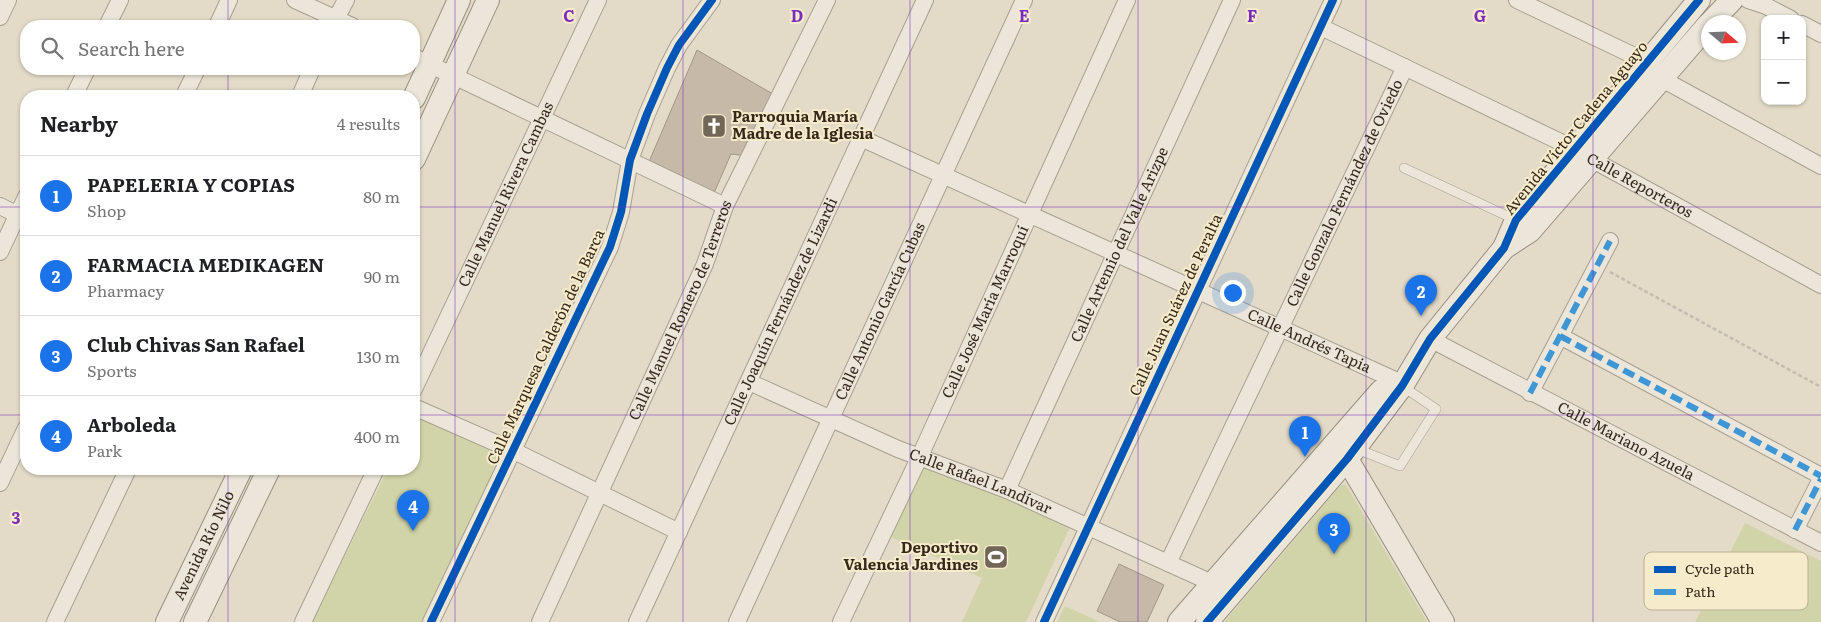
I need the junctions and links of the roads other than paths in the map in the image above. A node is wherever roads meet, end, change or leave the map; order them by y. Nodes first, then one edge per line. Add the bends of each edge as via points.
1 (8, 0) edge
2 (120, 0) edge
3 (230, 0) edge
4 (296, 0) edge
5 (346, 0) edge
6 (459, 0) edge
7 (488, 0) edge
8 (598, 0) edge
9 (712, 0) edge
10 (827, 0) edge
11 (925, 0) edge
12 (1024, 0) edge
13 (1128, 0) edge
14 (1232, 0) edge
15 (1333, 0) edge
16 (1517, 0) edge
17 (1699, 0) edge
18 (1732, 0) edge
19 (1748, 0) edge
20 (1765, 3) edge
21 (1718, 15) edge
22 (1785, 15) edge
23 (0, 17) edge
24 (111, 20) edge
25 (220, 20) edge
26 (331, 20) edge
27 (335, 20) edge
28 (1806, 26) edge
29 (1321, 27) junction
30 (1701, 34) edge
31 (1821, 34) edge
32 (421, 61) edge
33 (1647, 62) junction
34 (1405, 67) junction
35 (84, 75) edge
36 (194, 75) edge
37 (309, 75) edge
38 (418, 75) edge
39 (452, 75) junction
40 (1662, 79) junction
41 (77, 90) edge
42 (187, 90) edge
43 (303, 90) edge
44 (416, 90) edge
45 (542, 120) junction
46 (861, 138) junction
47 (420, 146) edge
48 (1584, 154) junction
49 (630, 160) junction
50 (1821, 166) edge
51 (1404, 168) dead end
52 (944, 176) junction
53 (0, 206) edge
54 (725, 206) junction
55 (1030, 215) junction
56 (20, 216) edge
57 (20, 220) edge
58 (1516, 220) junction
59 (1610, 241) dead end
60 (1504, 248) junction
61 (0, 252) edge
62 (1116, 253) junction
63 (1821, 285) edge
64 (1198, 291) junction
65 (1281, 329) junction
66 (1560, 336) junction
67 (1430, 339) junction
68 (420, 376) edge
69 (1402, 380) junction
70 (749, 382) junction
71 (1530, 392) junction
72 (420, 410) edge
73 (831, 420) junction
74 (20, 440) edge
75 (514, 451) junction
76 (1345, 451) junction
77 (920, 456) junction
78 (125, 475) edge
79 (238, 475) edge
80 (267, 475) edge
81 (373, 475) edge
82 (1821, 477) edge
83 (0, 482) edge
84 (1007, 490) junction
85 (600, 493) junction
86 (1088, 527) junction
87 (1795, 530) junction
88 (679, 532) junction
89 (1821, 544) edge
90 (1168, 564) junction
91 (1212, 583) junction
92 (55, 622) edge
93 (167, 622) edge
94 (195, 622) edge
95 (303, 622) edge
96 (432, 622) edge
97 (540, 622) edge
98 (637, 622) edge
99 (737, 622) edge
100 (841, 622) edge
101 (1044, 622) edge
102 (1179, 622) edge
103 (1207, 622) edge
104 (1443, 622) edge

1 - 23 street
2 - 24 street
3 - 25 street
4 - 26 street
5 - 27 street
6 - 32 street
7 - 39 street
8 - 45 street, Calle Manuel Rivera Cambas
9 - 49 street, Calle Marquesa Calderón de la Barca via 679,45 667,68
10 - 54 street, Calle Manuel Romero de Terreros
11 - 46 street, Calle Joaquín Fernández de Lizardi
12 - 52 street, Calle Antonio García Cubas
13 - 55 street, Calle José María Marroquí
14 - 62 street, Calle Artemio del Valle Arizpe
15 - 29 street, Calle Juan Suárez de Peralta
16 - 33 street
17 - 33 street, Avenida Víctor Cadena Aguayo
18 - 21 street, Avenida Víctor Cadena Aguayo
19 - 20 street
20 - 22 street
28 - 31 street
29 - 34 street, Calle Reporteros
29 - 64 street, Calle Juan Suárez de Peralta
30 - 40 street, Avenida Víctor Cadena Aguayo
32 - 39 street
33 - 40 street
33 - 48 street, Avenida Víctor Cadena Aguayo
34 - 48 street, Calle Reporteros
34 - 65 street, Calle Gonzalo Fernández de Oviedo
35 - 41 street
36 - 42 street
37 - 43 street
38 - 44 street
39 - 45 street
39 - 47 street
40 - 48 street, Avenida Víctor Cadena Aguayo
40 - 50 street
45 - 49 street
45 - 68 street, Calle Manuel Rivera Cambas
46 - 52 street, Calle Andrés Tapia
46 - 70 street, Calle Joaquín Fernández de Lizardi
48 - 58 street, Avenida Víctor Cadena Aguayo
48 - 60 street, Avenida Víctor Cadena Aguayo via 1530,231
48 - 63 street, Calle Reporteros
49 - 54 street
49 - 75 street, Calle Marquesa Calderón de la Barca via 621,212 610,247
51 - 58 lane
52 - 55 street, Calle Andrés Tapia
52 - 73 street, Calle Antonio García Cubas
53 - 56 street
54 - 85 street, Calle Manuel Romero de Terreros via 705,264
55 - 62 street, Calle Andrés Tapia
55 - 77 street, Calle José María Marroquí
57 - 61 street
58 - 60 street, Avenida Víctor Cadena Aguayo
59 - 66 street
60 - 67 street, Avenida Víctor Cadena Aguayo
62 - 64 street, Calle Andrés Tapia
62 - 84 street, Calle Artemio del Valle Arizpe
64 - 65 street, Calle Andrés Tapia
64 - 86 street, Calle Juan Suárez de Peralta
65 - 69 street, Calle Andrés Tapia
65 - 90 street, Calle Gonzalo Fernández de Oviedo
66 - 71 street
66 - 82 street
67 - 69 street, Avenida Víctor Cadena Aguayo
67 - 71 street, Calle Mariano Azuela
69 - 76 street, Avenida Víctor Cadena Aguayo via 1381,391
69 - 76 lane via 1436,408 1400,466
70 - 73 street, Calle Rafael Landívar
70 - 88 street, Calle Joaquín Fernández de Lizardi
71 - 87 street, Calle Mariano Azuela
72 - 75 street
73 - 77 street, Calle Rafael Landívar
73 - 99 street, Calle Antonio García Cubas
74 - 83 street
75 - 85 street
75 - 96 street, Calle Marquesa Calderón de la Barca
76 - 91 street, Avenida Víctor Cadena Aguayo
76 - 103 street, Avenida Víctor Cadena Aguayo
76 - 104 street
77 - 84 street, Calle Rafael Landívar
77 - 100 street, Calle José María Marroquí
78 - 92 street
79 - 93 street, Avenida Río Nilo
80 - 94 street, Avenida Río Nilo
81 - 95 street
82 - 87 street
84 - 86 street, Calle Rafael Landívar
85 - 88 street
85 - 97 street, Calle Manuel Romero de Terreros
86 - 90 street, Calle Rafael Landívar
86 - 101 street, Calle Juan Suárez de Peralta
87 - 89 street, Calle Mariano Azuela
88 - 98 street, Calle Joaquín Fernández de Lizardi
90 - 91 street, Calle Rafael Landívar
91 - 102 street, Avenida Víctor Cadena Aguayo

